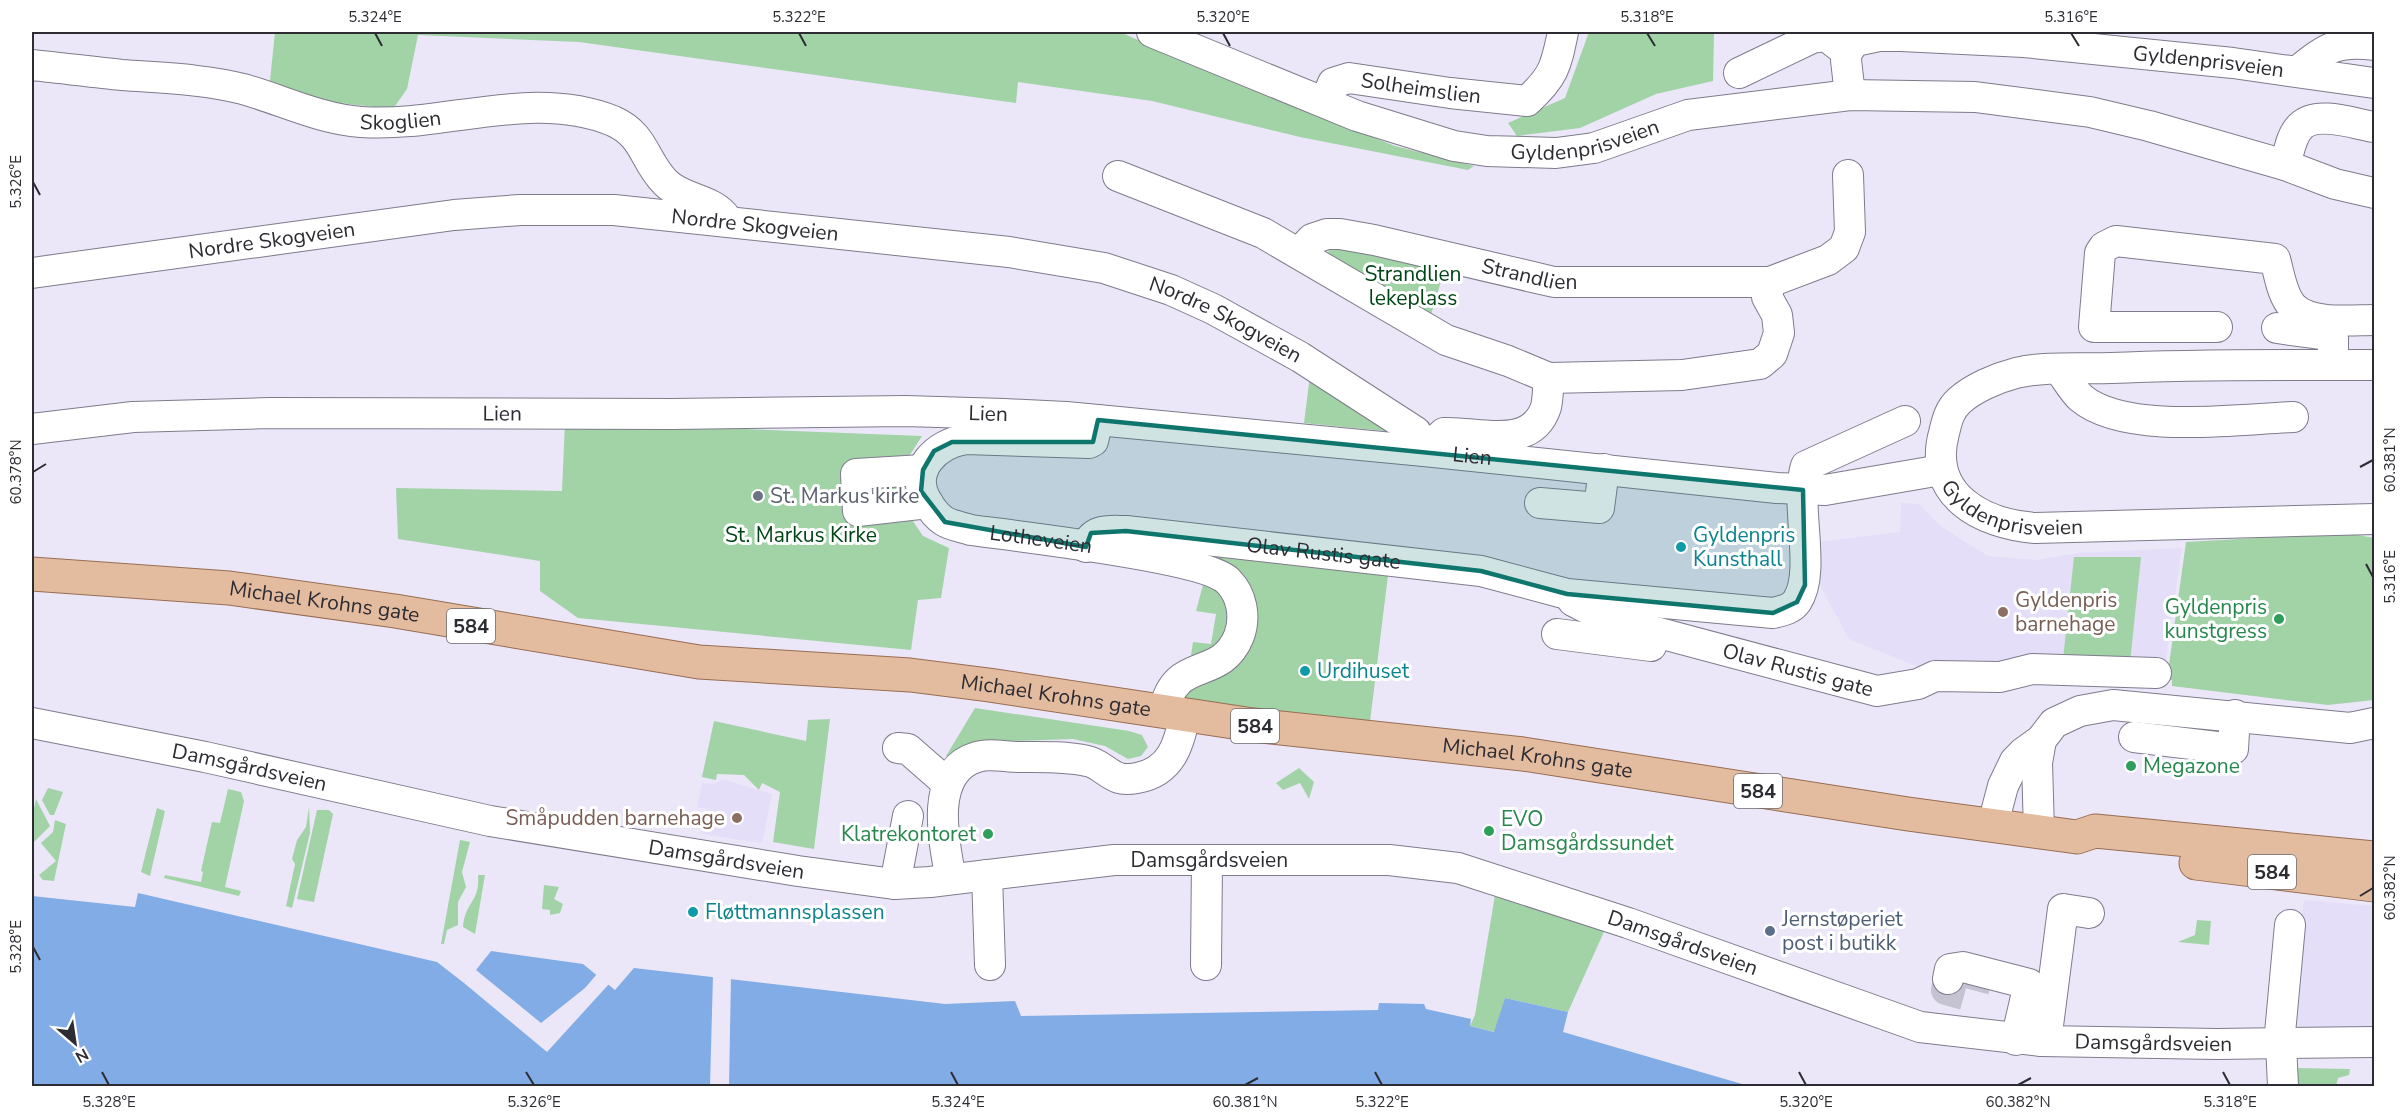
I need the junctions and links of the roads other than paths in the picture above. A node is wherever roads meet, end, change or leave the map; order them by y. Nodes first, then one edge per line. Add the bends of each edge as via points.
1 (1152, 32) edge
2 (1563, 32) edge
3 (2374, 45) edge
4 (1847, 52) junction
5 (32, 65) edge
6 (2298, 71) junction
7 (1739, 73) dead end
8 (2374, 83) edge
9 (1850, 95) junction
10 (1324, 102) junction
11 (2374, 127) edge
12 (2285, 165) junction
13 (1848, 175) dead end
14 (1118, 176) dead end
15 (2374, 193) edge
16 (730, 223) junction
17 (1299, 252) junction
18 (32, 273) edge
19 (1770, 282) junction
20 (2367, 320) edge
21 (2217, 327) dead end
22 (2277, 328) dead end
23 (2356, 365) edge
24 (2059, 369) junction
25 (1549, 378) junction
26 (2293, 417) dead end
27 (1098, 420) junction
28 (1905, 421) dead end
29 (32, 429) edge
30 (1424, 451) junction
31 (1604, 469) junction
32 (923, 470) junction
33 (1941, 470) junction
34 (1803, 490) junction
35 (928, 503) junction
36 (1540, 503) dead end
37 (2374, 519) edge
38 (1086, 547) junction
39 (32, 574) edge
40 (1568, 594) junction
41 (1557, 634) dead end
42 (1717, 648) junction
43 (2156, 673) dead end
44 (1175, 713) junction
45 (2235, 715) junction
46 (32, 723) edge
47 (2374, 723) edge
48 (2134, 737) dead end
49 (2041, 740) junction
50 (898, 748) dead end
51 (948, 784) junction
52 (908, 816) dead end
53 (1993, 824) junction
54 (2039, 831) junction
55 (2077, 837) junction
56 (2374, 858) edge
57 (1206, 860) junction
58 (987, 875) junction
59 (951, 879) junction
60 (895, 884) junction
61 (2374, 885) edge
62 (2089, 913) dead end
63 (2290, 925) dead end
64 (990, 965) dead end
65 (1206, 965) dead end
66 (1982, 976) tunnel mouth
67 (2269, 977) dead end
68 (2016, 1040) junction
69 (2046, 1041) junction
70 (2374, 1042) edge
71 (2274, 1044) junction
72 (2283, 1086) edge

1 - 10 street
2 - 10 street, Solheimslien via 1547,83 1527,101 1349,78 1333,83
3 - 6 street, Gyldenprisveien via 2352,42 2324,49
4 - 6 street, Gyldenprisveien via 1855,41 1879,36 1976,38
4 - 7 street via 1826,36 1812,38
4 - 9 street
5 - 16 street, Skoglien via 200,81 359,122 515,108 587,113 615,122 636,136 664,182 720,209
6 - 8 street, Gyldenprisveien
9 - 10 street, Gyldenprisveien via 1688,115 1594,148 1556,153 1454,146
9 - 12 street, Gyldenprisveien via 1975,97 2090,112
11 - 12 street via 2319,118 2307,121 2294,137
12 - 15 street, Gyldenprisveien via 2335,184
13 - 19 street, Strandlien via 1850,232 1844,248 1828,260
14 - 17 street via 1231,218
16 - 18 street, Nordre Skogveien via 594,209 520,210 454,215
16 - 30 street, Nordre Skogveien via 1008,252 1136,277 1213,309 1300,357 1416,432
17 - 19 street, Strandlien via 1312,238 1340,234 1554,282
17 - 25 street via 1446,340
19 - 25 street via 1767,297 1778,315 1779,333 1772,354 1760,364 1682,375
20 - 21 street via 2316,317 2294,308 2275,259 2116,241 2104,247 2100,253 2094,327
20 - 23 street
22 - 23 street via 2328,335
23 - 24 street, Gyldenprisveien
24 - 26 street via 2082,399 2106,411 2155,423
24 - 33 street, Gyldenprisveien via 2016,373 1968,393 1957,402 1949,413 1942,440
25 - 30 street via 1546,407 1533,425 1519,434 1494,437 1444,433
27 - 29 street, Lien via 905,411 269,413 133,417
27 - 30 street, Lien
27 - 32 street via 1089,443 966,439 934,452
28 - 34 street via 1806,466
30 - 31 street, Lien
31 - 34 street, Lien
31 - 36 street via 1599,508
32 - 35 street via 920,482
32 - 35 street via 856,474 858,511
33 - 34 street, Lien
33 - 37 street, Gyldenprisveien via 1954,493 1969,507 2008,526
34 - 40 street, Olav Rustis gate via 1805,585 1790,609 1773,613
35 - 38 street, Lotheveien via 945,522 971,530
38 - 40 street, Olav Rustis gate via 1096,532 1126,531 1481,570
38 - 44 street, Lotheveien via 1201,568 1227,580 1237,593 1242,618 1234,646 1223,659 1176,681 1169,690
39 - 44 main road, Michael Krohns gate / 584 via 229,588 395,611 689,661 910,675
40 - 42 street, Olav Rustis gate via 1604,617
41 - 42 street via 1668,649
42 - 43 street, Olav Rustis gate via 1877,691 1918,684 1935,675 2000,677 2032,669
44 - 51 street, Lotheveien via 1179,745 1168,763 1144,776 1118,778 1089,761 1053,756 978,756 956,771
44 - 53 main road, Michael Krohns gate / 584 via 1523,754
45 - 47 street via 2350,728
45 - 48 street via 2233,749
45 - 49 street via 2113,705 2080,711 2054,723
46 - 60 street, Damsgårdsveien via 487,820
49 - 53 street via 2015,762 2001,792
49 - 54 street via 2037,763
50 - 51 street via 908,749
51 - 59 street via 943,824
52 - 60 street
53 - 54 main road, Michael Krohns gate / 584
54 - 55 main road, Michael Krohns gate / 584
55 - 56 main road, Michael Krohns gate / 584 via 2095,831
55 - 61 main road, Michael Krohns gate / 584 via 2090,850
57 - 58 street, Damsgårdsveien via 1114,860
57 - 65 street
57 - 68 street, Damsgårdsveien via 1389,860 1458,868 1628,923 1920,1027
58 - 59 street, Damsgårdsveien
58 - 64 street
59 - 60 street, Damsgårdsveien
62 - 69 street via 2062,909
63 - 71 street
66 - 68 street via 2029,984
67 - 71 street
68 - 69 street, Damsgårdsveien
69 - 71 street, Damsgårdsveien
70 - 71 street, Damsgårdsveien
71 - 72 street

